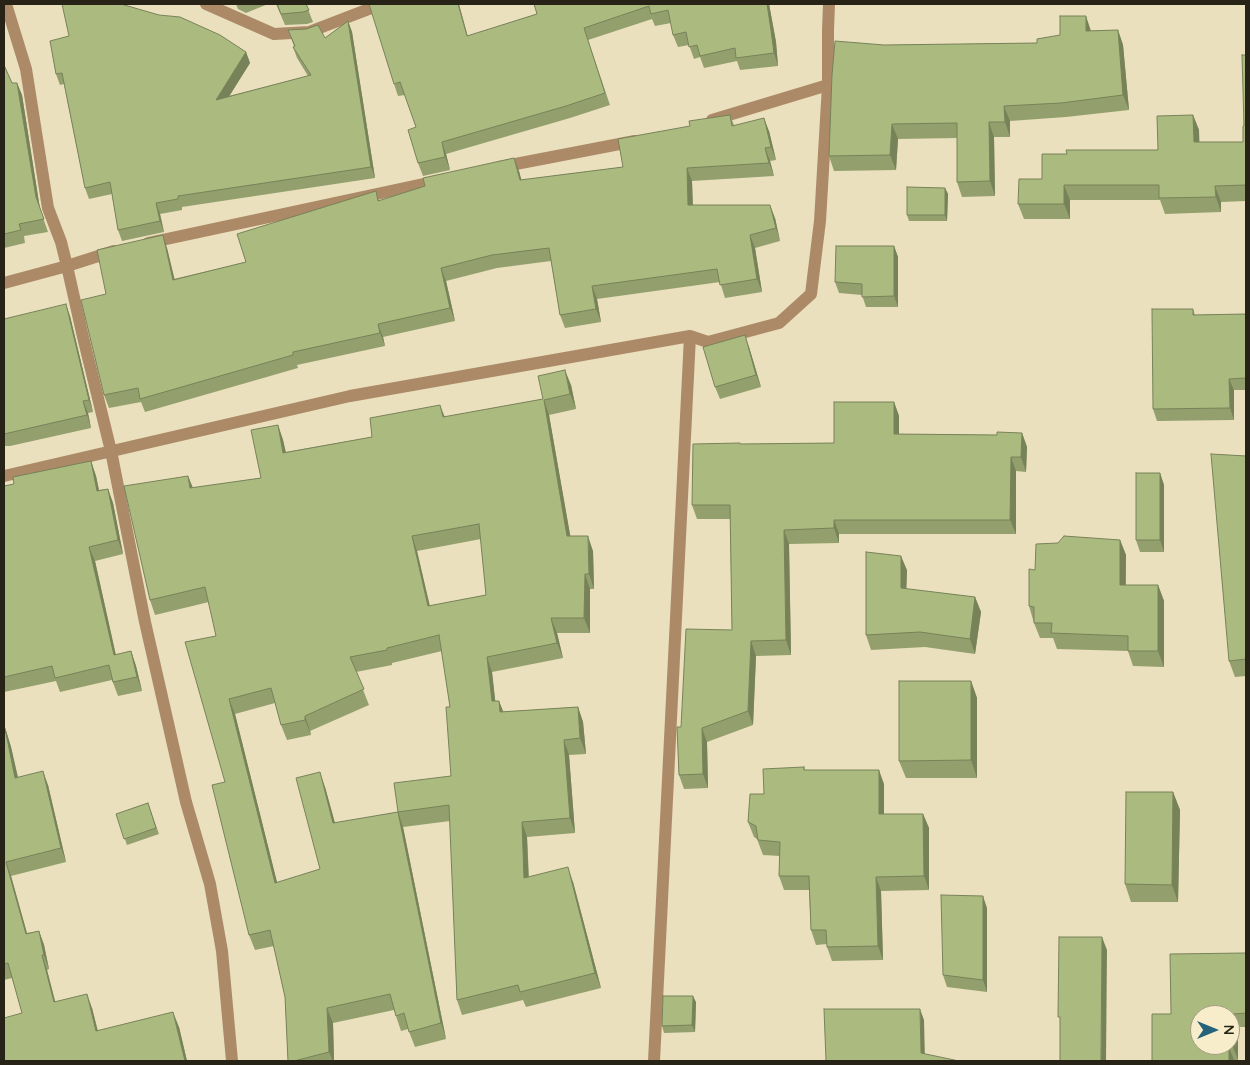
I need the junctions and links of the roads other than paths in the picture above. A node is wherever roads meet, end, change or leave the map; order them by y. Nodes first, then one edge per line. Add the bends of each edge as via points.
1 (6, 4) edge
2 (206, 4) edge
3 (382, 4) edge
4 (829, 4) edge
5 (828, 85) junction
6 (698, 124) edge
7 (643, 139) edge
8 (484, 171) edge
9 (455, 177) edge
10 (140, 245) edge
11 (122, 249) edge
12 (67, 266) junction
13 (4, 283) edge
14 (690, 336) junction
15 (111, 451) junction
16 (4, 476) edge
17 (232, 1061) edge
18 (654, 1061) edge

1 - 12 street via 26,69 48,208
2 - 3 street via 274,34 309,32
4 - 5 street
5 - 6 street
5 - 14 street via 820,221 811,294 779,323 708,342
7 - 8 street
9 - 10 street
11 - 12 street
12 - 13 street
12 - 15 street
14 - 15 street via 350,396
14 - 18 street
15 - 16 street
15 - 17 street via 186,802 210,884 222,951

